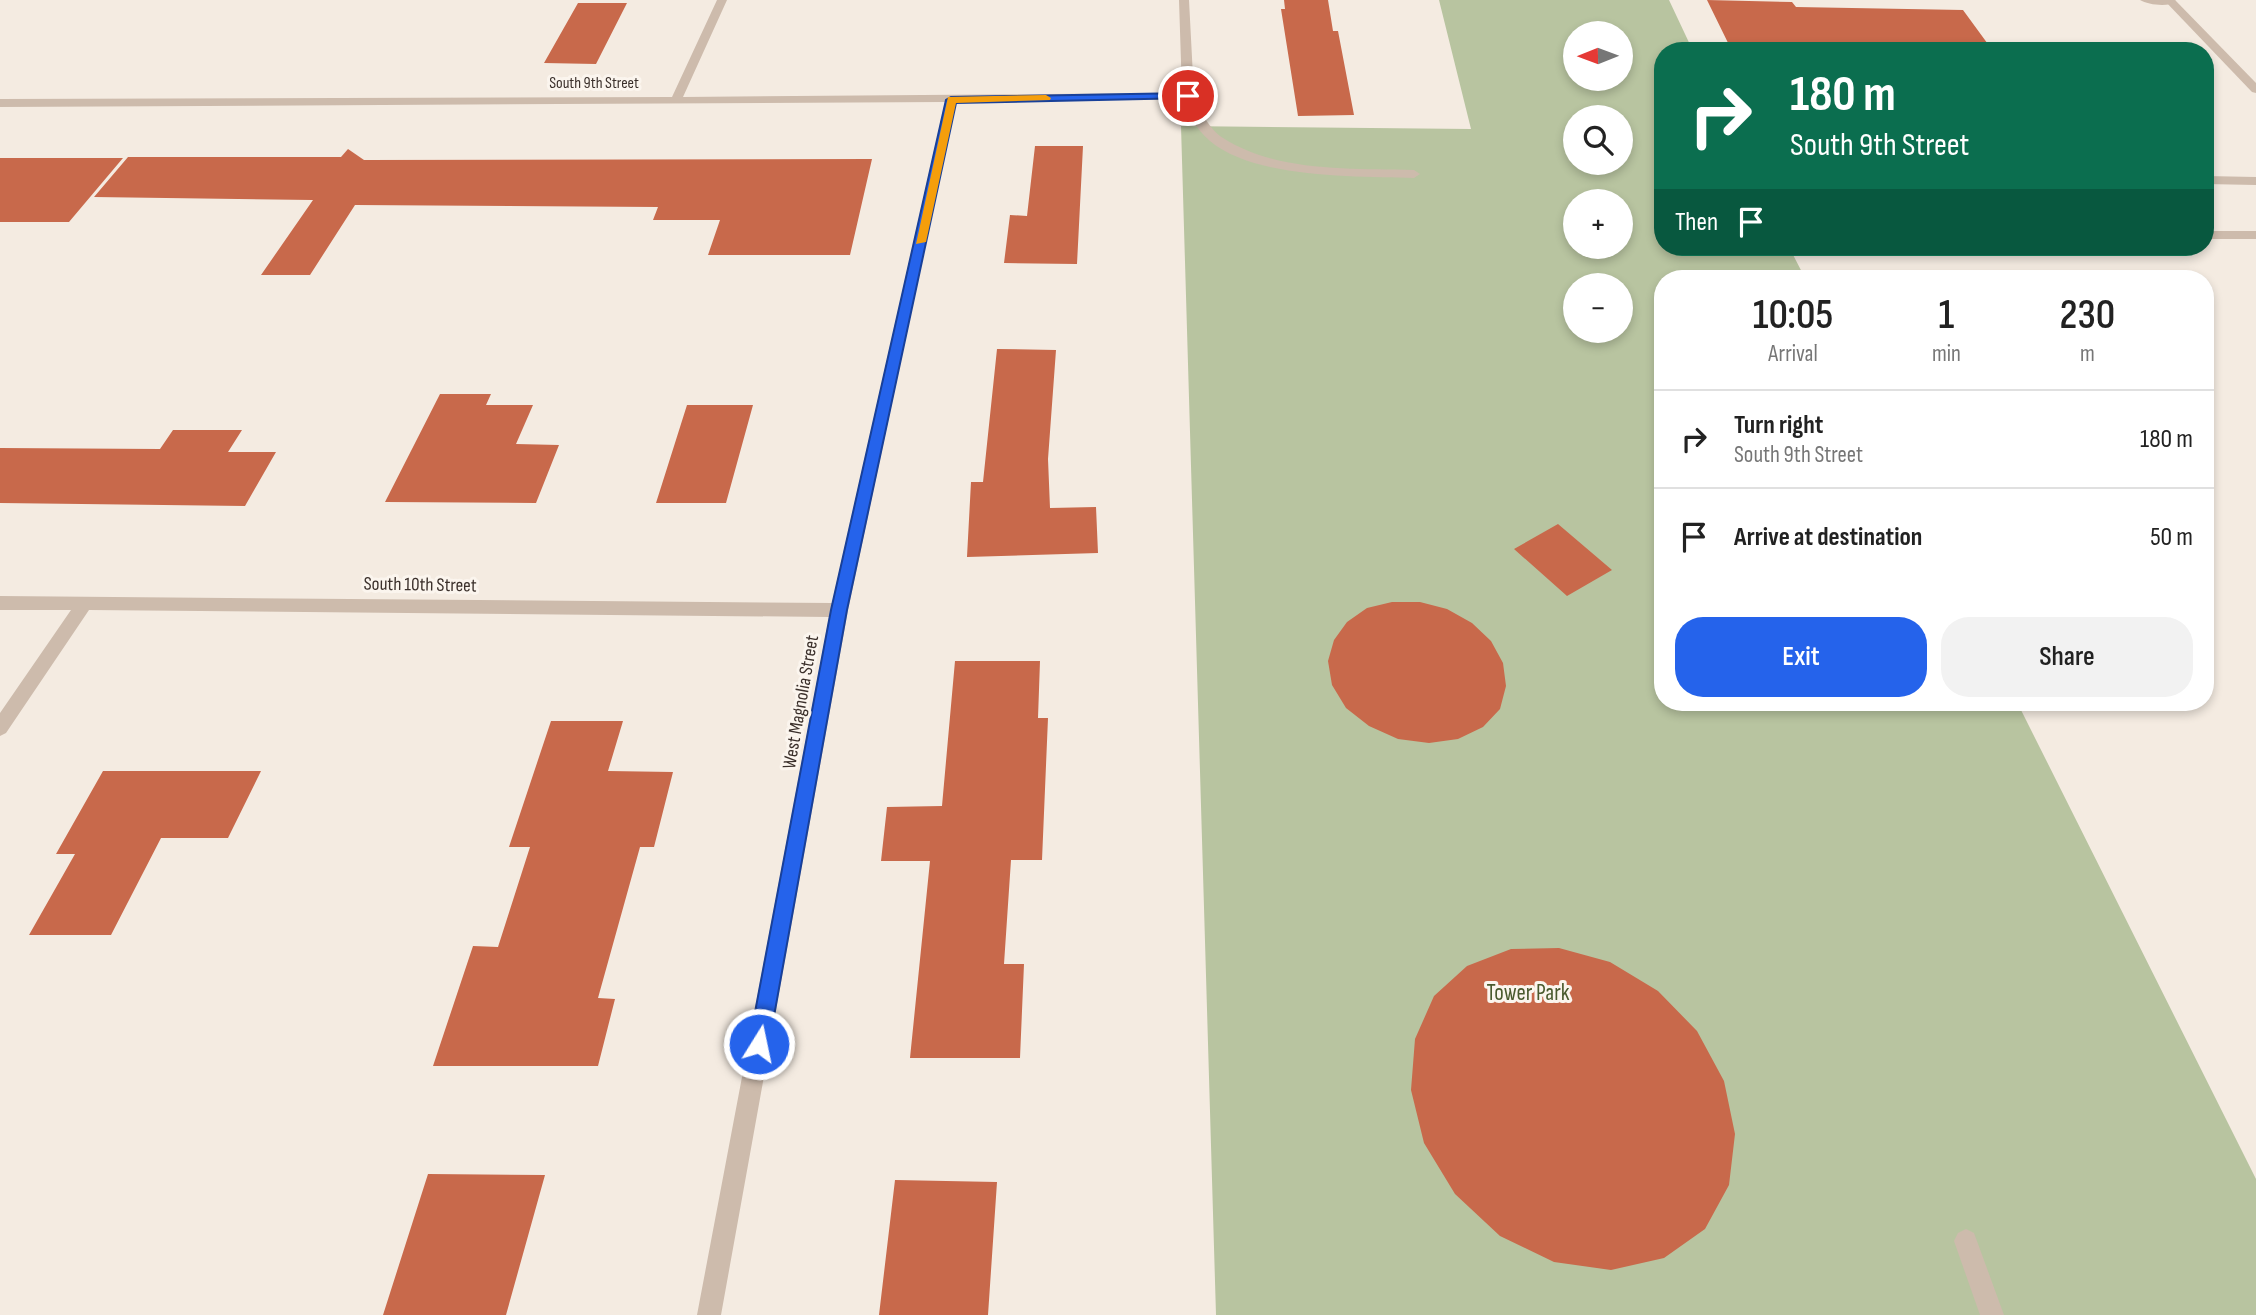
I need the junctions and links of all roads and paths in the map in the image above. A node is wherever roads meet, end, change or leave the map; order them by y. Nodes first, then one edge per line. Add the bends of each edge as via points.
1 (722, 0) edge
2 (1184, 0) edge
3 (2146, 0) edge
4 (2170, 1) edge
5 (2210, 42) edge
6 (2214, 47) edge
7 (2256, 90) edge
8 (1188, 96) junction
9 (677, 98) junction
10 (951, 100) junction
11 (0, 103) edge
12 (1414, 174) dead end
13 (2214, 180) edge
14 (2255, 182) edge
15 (2214, 235) edge
16 (2256, 235) edge
17 (0, 603) edge
18 (85, 603) junction
19 (839, 610) junction
20 (0, 728) edge
21 (1966, 1241) dead end
22 (709, 1315) edge
23 (1992, 1315) edge

1 - 9 street
2 - 8 street
3 - 4 street
4 - 5 street
6 - 7 street
8 - 10 street, South 9th Street
8 - 12 street via 1198,122 1243,155 1307,168
9 - 10 street, South 9th Street
9 - 11 street, South 9th Street
10 - 19 street, West Magnolia Street
13 - 14 street
15 - 16 street
17 - 18 street, South 10th Street
18 - 19 street, South 10th Street
18 - 20 street
19 - 22 street, West Magnolia Street
21 - 23 street

